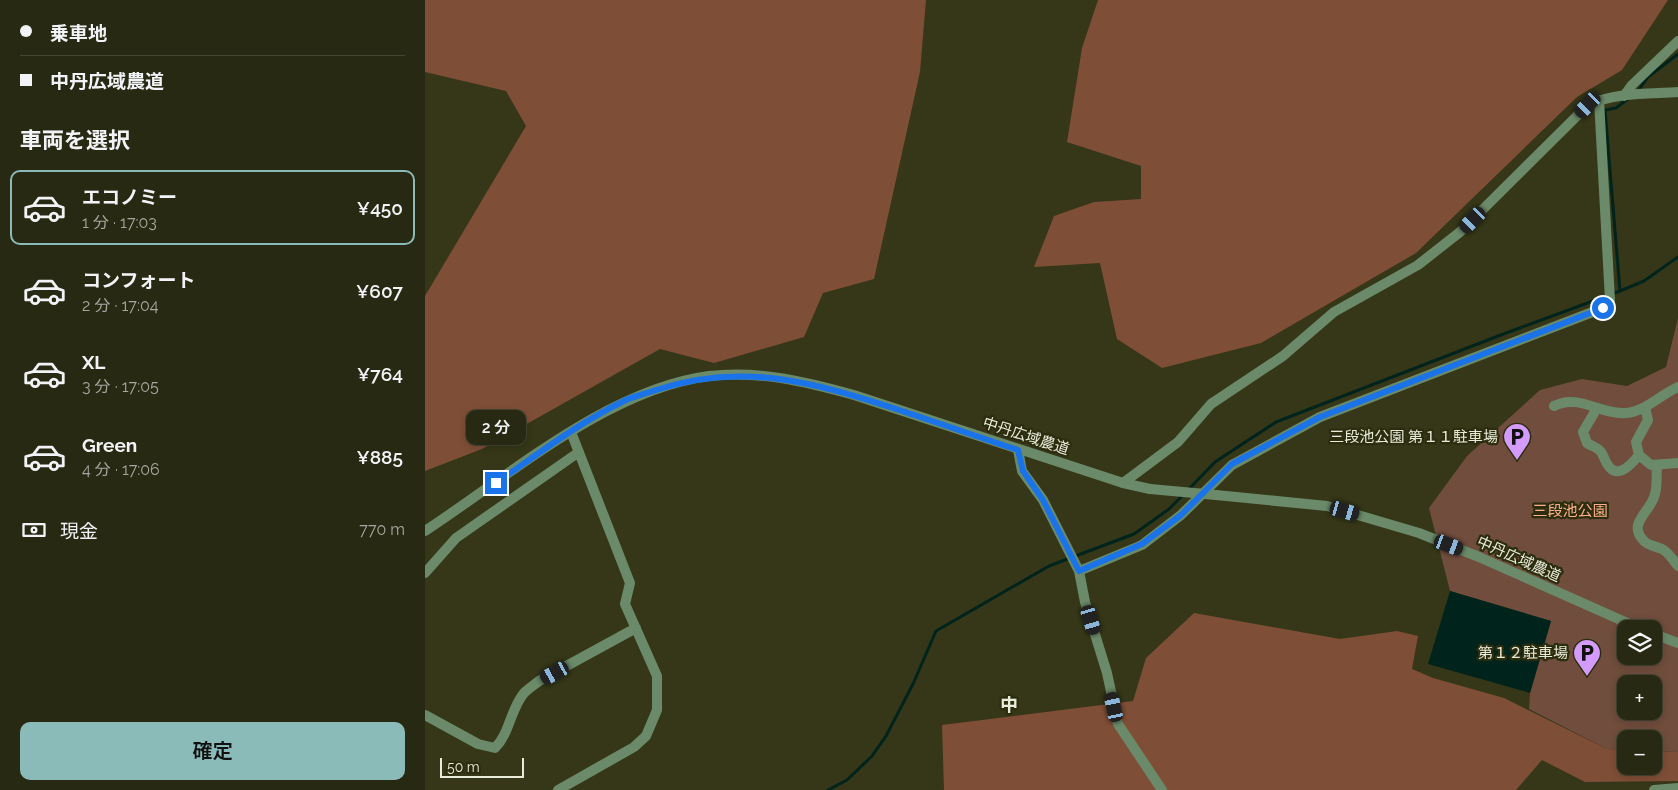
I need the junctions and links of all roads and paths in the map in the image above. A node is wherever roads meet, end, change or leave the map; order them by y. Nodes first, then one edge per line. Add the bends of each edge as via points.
1 (1678, 41) edge
2 (1678, 92) edge
3 (1624, 96) junction
4 (1599, 100) junction
5 (1678, 387) edge
6 (1554, 406) dead end
7 (1645, 407) junction
8 (1597, 408) junction
9 (571, 432) junction
10 (1018, 450) junction
11 (579, 452) junction
12 (1645, 456) junction
13 (1678, 463) edge
14 (1657, 466) junction
15 (1123, 483) junction
16 (425, 531) edge
17 (1678, 566) edge
18 (1079, 571) junction
19 (425, 573) edge
20 (1621, 620) edge
21 (636, 628) junction
22 (1662, 637) edge
23 (1678, 643) edge
24 (425, 715) edge
25 (1678, 788) edge
26 (558, 790) edge
27 (1162, 790) edge
28 (1661, 790) edge

1 - 3 street
2 - 3 street
3 - 4 street
4 - 15 street via 1588,105 1461,232 1418,265 1334,312 1283,356 1211,404 1178,442
4 - 18 street via 1610,300 1603,308 1320,417 1232,464 1181,515 1142,544
5 - 7 street
6 - 8 street via 1573,400
7 - 8 street via 1626,413
7 - 12 street via 1649,420 1635,442
8 - 12 street via 1583,432 1587,443 1599,449 1606,463 1616,472 1623,472
9 - 10 street, 中丹広域農道 via 624,401 680,382 709,376 773,376 854,395
9 - 11 street
9 - 16 street, 中丹広域農道
10 - 15 street, 中丹広域農道
10 - 18 street via 1023,471 1043,500
11 - 19 street via 456,538
11 - 21 street via 630,583 625,604
12 - 14 street via 1651,465
13 - 14 street
14 - 17 street via 1658,486 1637,525 1638,533 1647,544 1665,550
15 - 20 street, 中丹広域農道, bridge via 1149,489 1327,506 1419,533
18 - 27 street via 1118,724
21 - 24 street via 525,692 504,739 495,748 478,744
21 - 26 street via 657,676 657,710 646,736 634,747
22 - 23 street
25 - 28 street

